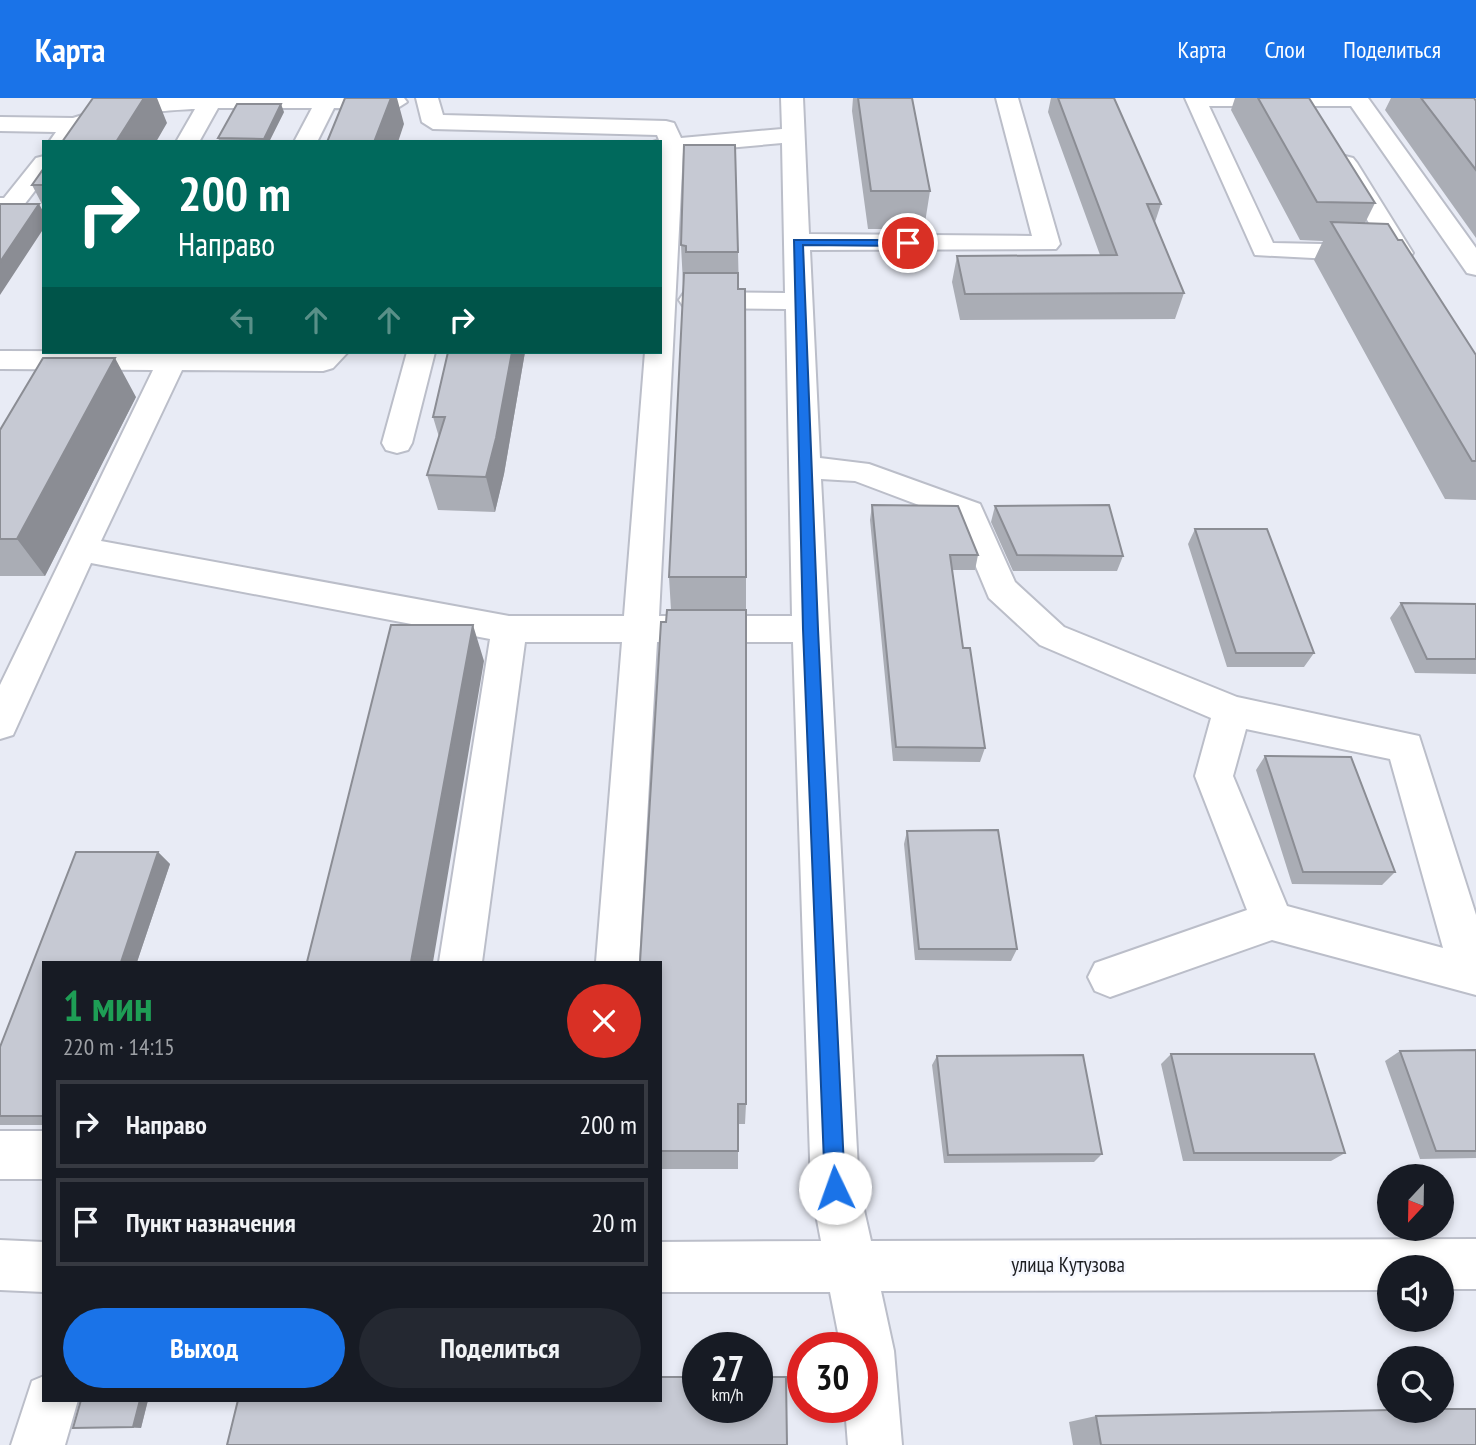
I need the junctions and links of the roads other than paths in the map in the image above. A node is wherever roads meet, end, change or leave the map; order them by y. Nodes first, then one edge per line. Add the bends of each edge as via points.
1 (792, 98) edge
2 (1007, 98) edge
3 (1305, 99) edge
4 (1359, 99) edge
5 (1385, 99) edge
6 (211, 101) junction
7 (326, 102) junction
8 (428, 116) edge
9 (1320, 123) edge
10 (0, 124) edge
11 (67, 133) edge
12 (792, 135) junction
13 (188, 140) edge
14 (306, 140) edge
15 (666, 146) edge
16 (1334, 146) edge
17 (42, 166) edge
18 (0, 205) edge
19 (797, 242) junction
20 (1400, 253) junction
21 (1476, 267) edge
22 (1415, 275) edge
23 (662, 300) edge
24 (800, 301) junction
25 (332, 354) edge
26 (420, 354) edge
27 (660, 354) edge
28 (94, 356) edge
29 (0, 360) edge
30 (60, 361) junction
31 (171, 363) junction
32 (40, 393) edge
33 (397, 443) dead end
34 (806, 468) junction
35 (81, 549) junction
36 (509, 629) junction
37 (638, 629) junction
38 (810, 629) junction
39 (1232, 711) junction
40 (0, 724) edge
41 (1272, 921) junction
42 (461, 961) edge
43 (618, 961) edge
44 (1475, 976) edge
45 (1110, 977) dead end
46 (0, 1155) edge
47 (42, 1155) edge
48 (1476, 1264) edge
49 (0, 1265) edge
50 (851, 1266) junction
51 (42, 1267) edge
52 (662, 1267) edge
53 (50, 1402) edge
54 (38, 1445) edge
55 (875, 1445) edge

1 - 12 street
2 - 19 street via 1047,244
3 - 4 street
3 - 9 street
3 - 20 street via 1195,99 1264,250
4 - 5 street
4 - 21 street
6 - 7 street
6 - 11 street via 137,106
6 - 13 street
7 - 8 street
7 - 14 street
8 - 15 street via 666,128
10 - 11 street
12 - 15 street
12 - 19 street
15 - 23 street
16 - 20 street
17 - 18 street via 11,205
19 - 24 street
20 - 22 street
23 - 24 street
24 - 34 street
25 - 31 street via 323,362
26 - 33 street
27 - 37 street
28 - 30 street
28 - 31 street
29 - 30 street
30 - 32 street
31 - 35 street
34 - 38 street
34 - 39 street via 858,471 969,512 1001,589 1052,636
35 - 36 street
35 - 40 street
36 - 37 street
36 - 42 street
37 - 38 street
37 - 43 street
38 - 50 street via 835,1188
39 - 41 street via 1214,776
39 - 44 street via 1406,747
41 - 44 street
41 - 45 street
46 - 47 street
48 - 50 street, улица Кутузова
49 - 51 street
50 - 52 street, улица Кутузова
50 - 55 street via 868,1351
53 - 54 street

